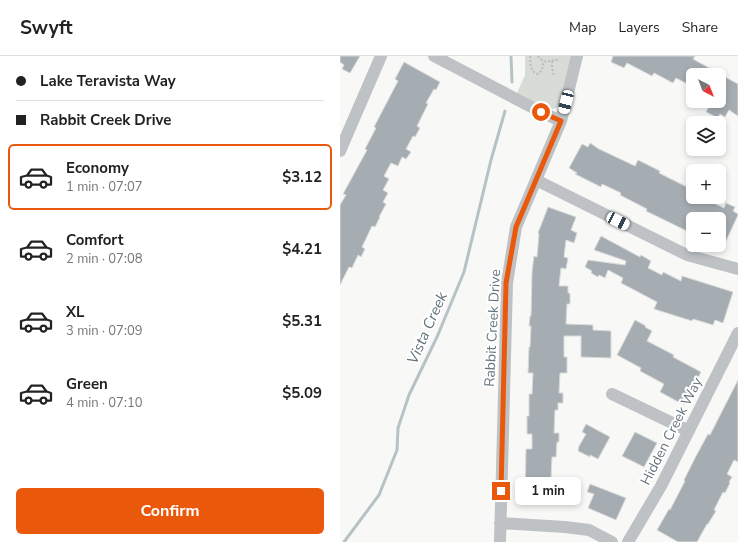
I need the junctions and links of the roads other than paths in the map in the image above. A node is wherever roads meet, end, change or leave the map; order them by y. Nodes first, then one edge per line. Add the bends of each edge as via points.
1 (381, 56) edge
2 (434, 56) edge
3 (577, 56) edge
4 (561, 121) junction
5 (340, 151) edge
6 (536, 180) junction
7 (738, 269) edge
8 (738, 333) edge
9 (612, 394) dead end
10 (689, 431) junction
11 (500, 523) junction
12 (500, 542) edge
13 (612, 542) edge
14 (628, 542) edge

1 - 5 street
2 - 4 street
3 - 4 street, Rabbit Creek Drive
4 - 6 street, Rabbit Creek Drive
6 - 7 street via 687,255
6 - 11 street, Rabbit Creek Drive via 516,227 506,283
8 - 10 street, Hidden Creek Way
9 - 10 street
10 - 14 street, Hidden Creek Way
11 - 12 street, Rabbit Creek Drive
11 - 13 street via 589,530

